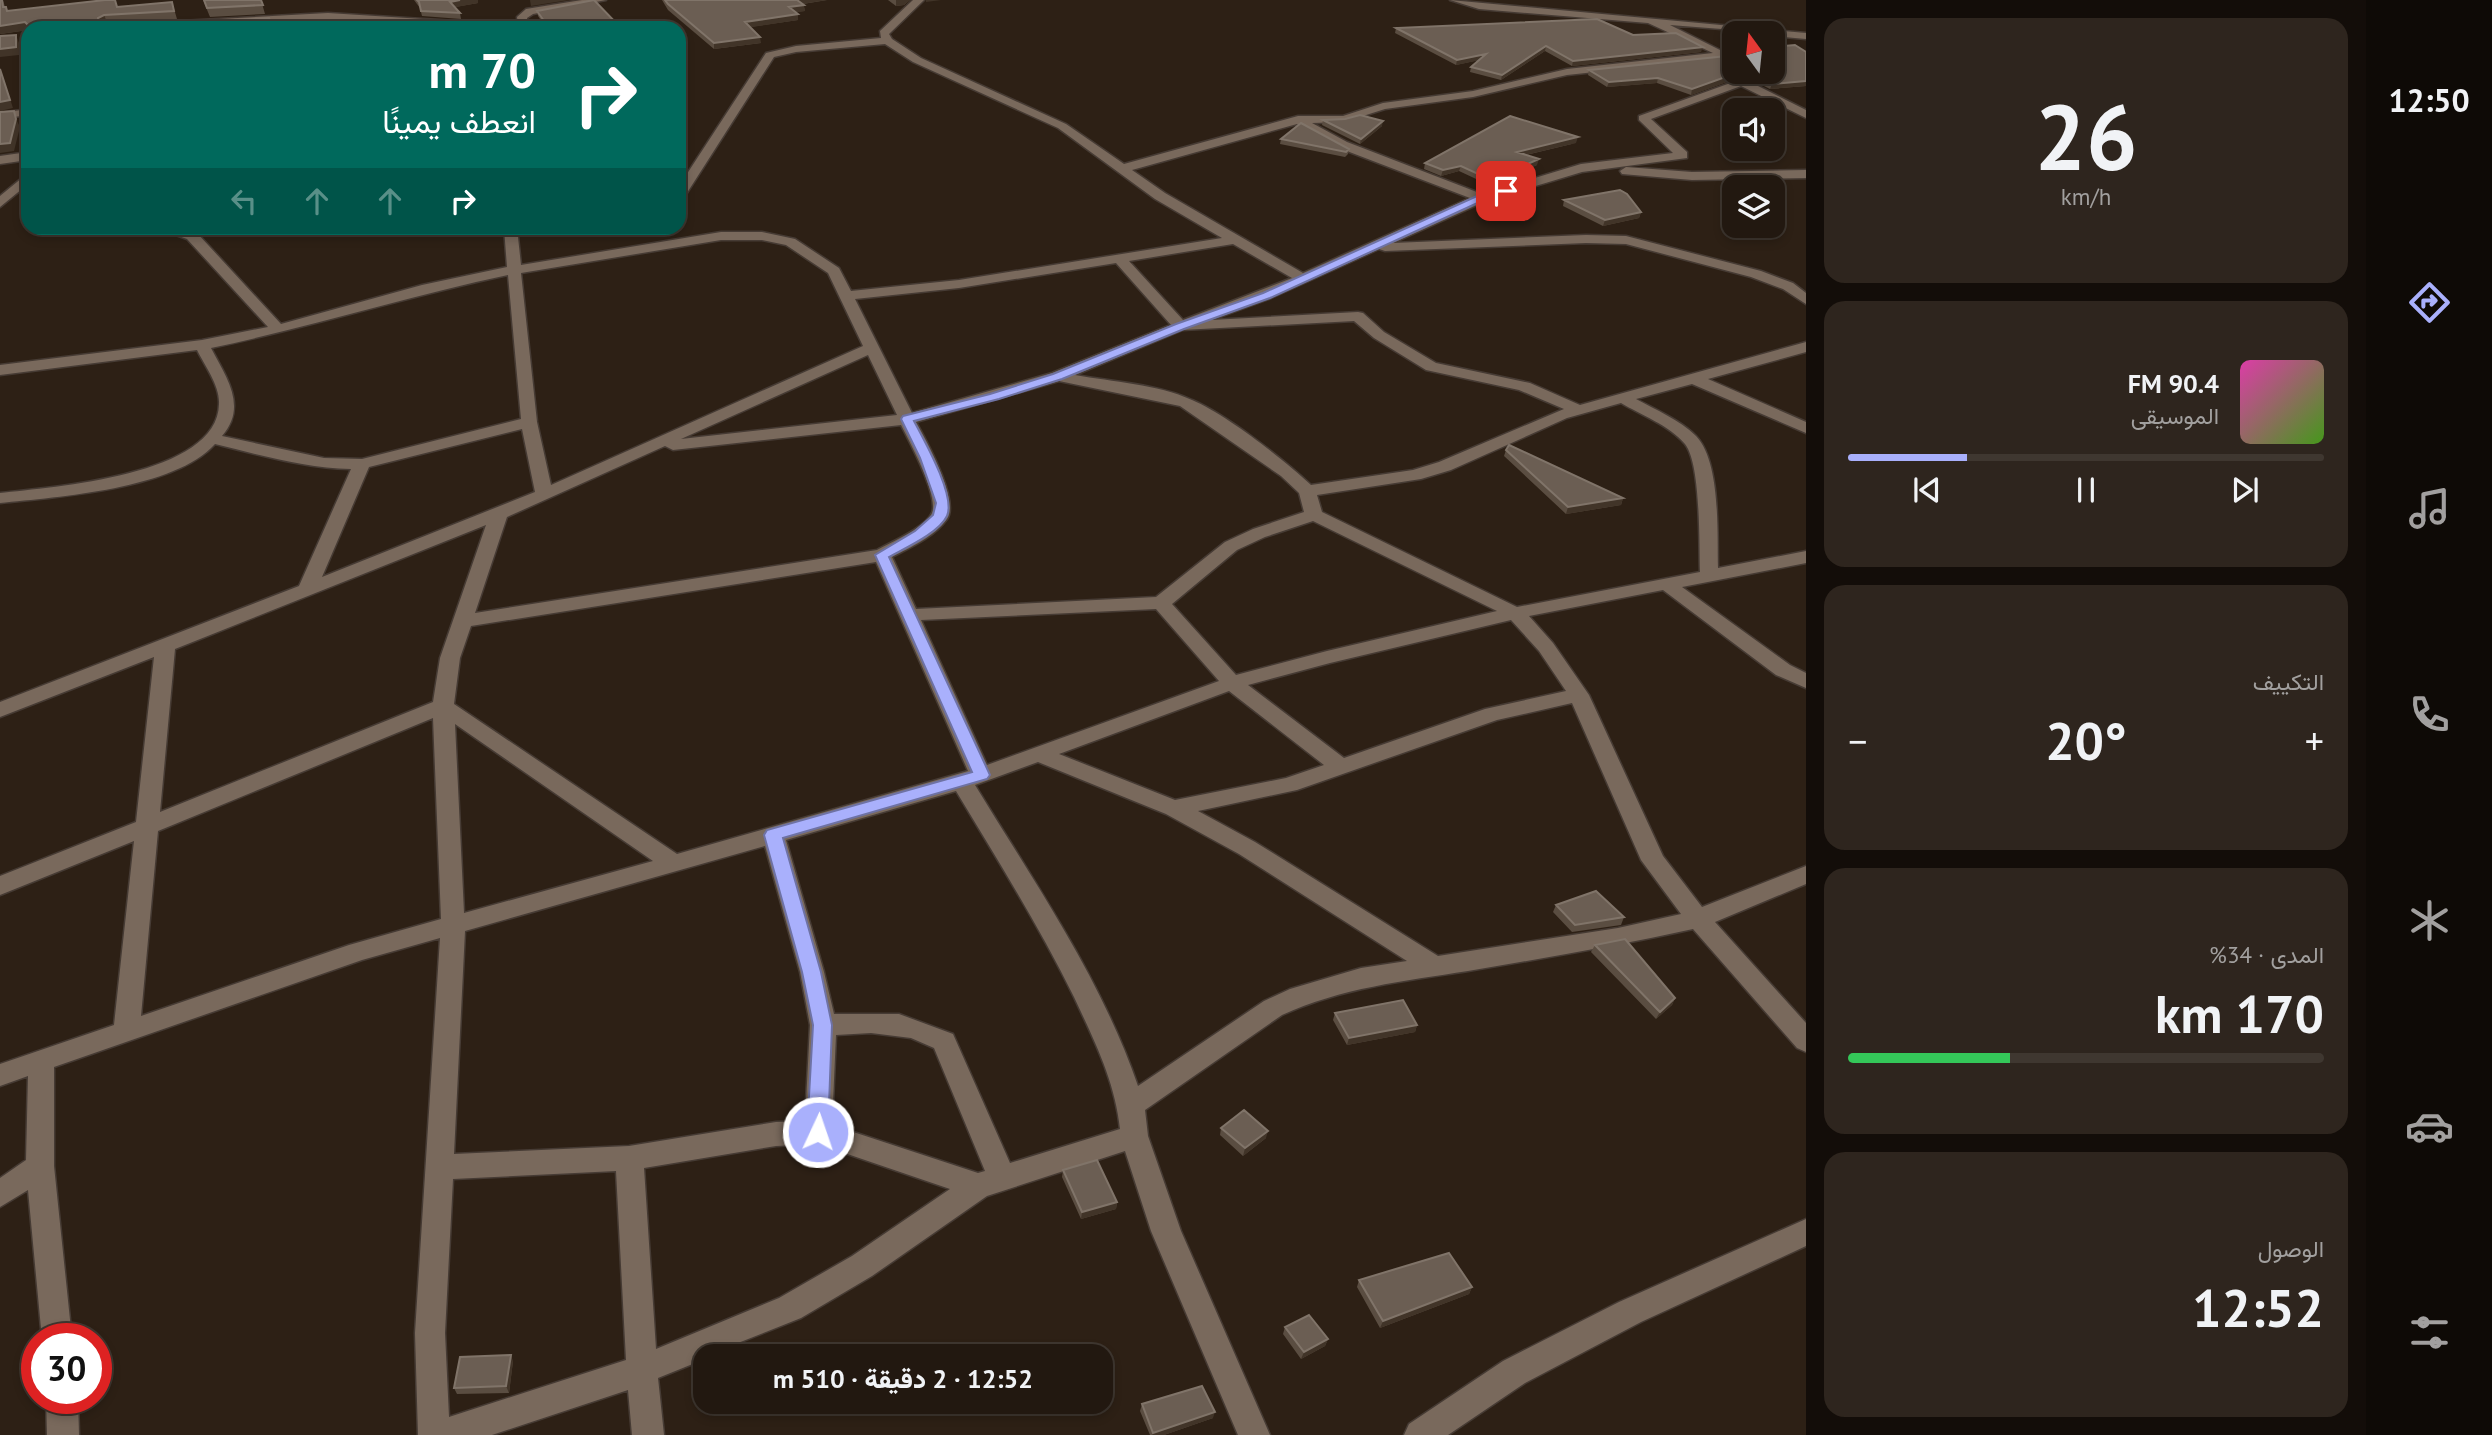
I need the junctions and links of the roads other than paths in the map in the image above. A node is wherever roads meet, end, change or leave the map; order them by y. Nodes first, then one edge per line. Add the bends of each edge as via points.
1 (599, 0) edge
2 (919, 0) edge
3 (1455, 0) edge
4 (1650, 20) junction
5 (236, 21) edge
6 (409, 21) edge
7 (522, 21) edge
8 (1806, 36) edge
9 (21, 37) edge
10 (13, 38) edge
11 (887, 41) junction
12 (1722, 54) edge
13 (1722, 55) edge
14 (1722, 81) edge
15 (1754, 84) edge
16 (21, 113) edge
17 (1806, 115) edge
18 (0, 116) edge
19 (1298, 120) junction
20 (21, 157) edge
21 (0, 160) edge
22 (1581, 168) junction
23 (1121, 169) junction
24 (1806, 174) edge
25 (21, 185) edge
26 (686, 185) edge
27 (1481, 198) junction
28 (0, 203) edge
29 (189, 235) edge
30 (510, 235) edge
31 (662, 235) edge
32 (1233, 240) junction
33 (657, 247) junction
34 (1376, 247) junction
35 (1119, 258) junction
36 (513, 270) junction
37 (1303, 279) junction
38 (846, 296) junction
39 (1806, 300) edge
40 (1180, 326) junction
41 (278, 329) junction
42 (202, 345) junction
43 (1806, 347) edge
44 (872, 348) junction
45 (0, 370) edge
46 (1058, 376) junction
47 (1692, 378) junction
48 (1623, 397) junction
49 (1579, 410) junction
50 (907, 419) junction
51 (529, 422) junction
52 (1806, 428) edge
53 (214, 439) junction
54 (653, 447) junction
55 (362, 464) junction
56 (1307, 491) junction
57 (544, 495) junction
58 (0, 498) edge
59 (499, 514) junction
60 (1314, 515) junction
61 (882, 555) junction
62 (1806, 557) edge
63 (1709, 575) junction
64 (1665, 583) junction
65 (307, 589) junction
66 (1161, 603) junction
67 (1516, 613) junction
68 (911, 615) junction
69 (462, 621) junction
70 (165, 645) junction
71 (1806, 681) edge
72 (1232, 683) junction
73 (1579, 695) junction
74 (443, 706) junction
75 (0, 710) edge
76 (1038, 754) junction
77 (1340, 766) junction
78 (972, 779) junction
79 (1174, 808) junction
80 (147, 828) junction
81 (773, 835) junction
82 (673, 863) junction
83 (1806, 876) edge
84 (0, 886) edge
85 (1698, 919) junction
86 (453, 925) junction
87 (1434, 966) junction
88 (823, 1025) junction
89 (127, 1029) junction
90 (1806, 1041) edge
91 (41, 1061) junction
92 (0, 1075) edge
93 (1131, 1105) junction
94 (818, 1132) junction
95 (1134, 1136) junction
96 (629, 1158) junction
97 (40, 1166) junction
98 (439, 1167) junction
99 (990, 1181) junction
100 (0, 1194) edge
101 (1806, 1232) edge
102 (55, 1323) edge
103 (642, 1370) junction
104 (62, 1414) edge
105 (64, 1435) edge
106 (435, 1435) edge
107 (443, 1435) edge
108 (648, 1435) edge
109 (1254, 1435) edge
110 (1420, 1435) edge

1 - 7 street via 530,11
2 - 11 street via 884,33
3 - 4 street via 1479,6
4 - 8 street
4 - 12 street
5 - 6 street via 328,16
9 - 10 street
11 - 23 street via 917,60 1062,126
11 - 26 street via 770,55
13 - 19 street via 1567,72 1473,94 1383,106 1344,119
14 - 22 street via 1643,118 1683,155
15 - 17 street
16 - 18 street
19 - 23 street
19 - 27 street via 1343,145
20 - 21 street
22 - 24 street via 1692,176
22 - 27 street
23 - 32 street
25 - 28 street
27 - 34 street
29 - 41 street
30 - 36 street
31 - 33 street
32 - 35 street
32 - 37 street
33 - 36 street
33 - 38 street via 721,236 762,236 790,242 834,271
34 - 37 street
34 - 39 street via 1626,240 1756,274 1788,286
35 - 38 street via 958,284
35 - 40 street
36 - 41 street
36 - 51 street
37 - 40 street
38 - 44 street
40 - 46 street
40 - 49 street via 1358,316 1378,335 1431,366 1524,386
41 - 42 street
42 - 45 street
42 - 53 street via 227,400 225,420
43 - 47 street
44 - 50 street
44 - 54 street
46 - 50 street
46 - 56 street via 1186,403 1287,472
47 - 48 street
47 - 52 street
48 - 49 street
48 - 63 street via 1695,447 1706,503
49 - 56 street via 1415,475
50 - 54 street
50 - 61 street via 942,503 940,516 920,534
51 - 55 street
51 - 57 street
53 - 55 street via 324,463
53 - 58 street via 195,454 111,484
54 - 57 street
55 - 65 street
56 - 60 street
57 - 59 street
59 - 65 street
59 - 69 street
60 - 66 street via 1231,546
60 - 67 street
61 - 68 street
61 - 69 street
62 - 63 street
63 - 64 street
64 - 67 street
64 - 71 street via 1783,670
65 - 70 street
66 - 68 street
66 - 72 street
67 - 72 street
67 - 73 street
68 - 78 street
69 - 74 street via 450,657
70 - 75 street
70 - 80 street
72 - 76 street
72 - 77 street
73 - 77 street via 1492,714
73 - 85 street via 1653,860
74 - 80 street
74 - 82 street
74 - 86 street
76 - 78 street
76 - 79 street
77 - 79 street via 1289,785
78 - 81 street
78 - 93 street via 1113,1051
79 - 87 street via 1247,848
80 - 84 street
80 - 89 street
81 - 82 street
81 - 88 street
82 - 86 street
83 - 85 street
85 - 87 street via 1618,937
85 - 90 street
86 - 89 street
86 - 98 street
87 - 93 street via 1362,978 1273,1007
88 - 94 street
88 - 99 street via 900,1022 944,1041
89 - 91 street
91 - 92 street
91 - 97 street
93 - 95 street
94 - 96 street via 776,1134
94 - 99 street
95 - 99 street
95 - 109 street via 1166,1231
96 - 98 street
96 - 103 street
97 - 100 street
97 - 102 street
98 - 106 street via 430,1333
99 - 103 street via 790,1308
101 - 110 street via 1630,1312 1514,1372
103 - 107 street
103 - 108 street
104 - 105 street

